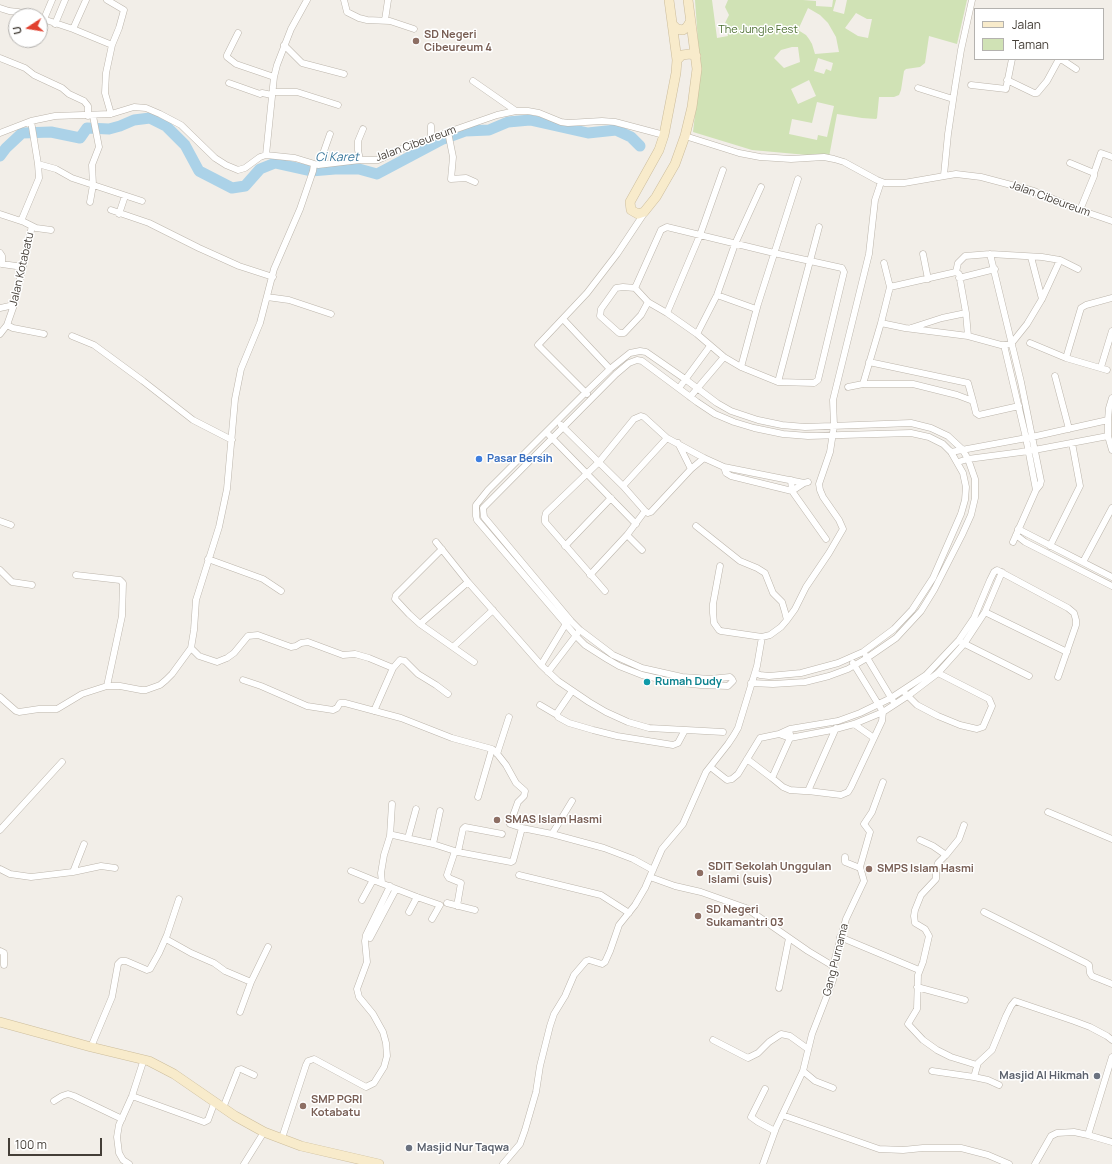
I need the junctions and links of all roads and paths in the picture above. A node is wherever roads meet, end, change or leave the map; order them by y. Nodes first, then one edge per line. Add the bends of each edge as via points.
1 (65, 0) edge
2 (86, 0) edge
3 (107, 0) edge
4 (307, 0) edge
5 (344, 0) edge
6 (388, 0) edge
7 (669, 0) edge
8 (688, 0) edge
9 (972, 0) edge
10 (972, 7) junction
11 (1, 8) edge
12 (976, 8) edge
13 (0, 15) edge
14 (384, 20) junction
15 (48, 21) edge
16 (690, 22) junction
17 (55, 24) junction
18 (672, 24) junction
19 (74, 29) junction
20 (414, 29) dead end
21 (238, 33) dead end
22 (112, 45) junction
23 (284, 45) junction
24 (696, 56) junction
25 (0, 58) edge
26 (677, 60) junction
27 (1012, 60) edge
28 (1059, 60) edge
29 (1061, 60) edge
30 (1076, 70) dead end
31 (344, 74) dead end
32 (274, 78) junction
33 (1007, 80) junction
34 (473, 81) dead end
35 (229, 83) dead end
36 (971, 85) dead end
37 (918, 88) dead end
38 (273, 93) junction
39 (953, 100) junction
40 (338, 105) dead end
41 (516, 111) junction
42 (111, 114) junction
43 (90, 116) junction
44 (31, 121) junction
45 (431, 126) dead end
46 (363, 129) dead end
47 (0, 133) edge
48 (330, 134) dead end
49 (664, 135) junction
50 (449, 136) junction
51 (686, 136) junction
52 (431, 138) junction
53 (266, 155) junction
54 (1112, 157) edge
55 (360, 160) junction
56 (1070, 163) dead end
57 (38, 164) junction
58 (315, 168) junction
59 (723, 170) dead end
60 (1094, 173) junction
61 (944, 175) junction
62 (798, 179) dead end
63 (475, 182) dead end
64 (881, 182) junction
65 (93, 185) junction
66 (761, 187) dead end
67 (125, 196) junction
68 (142, 201) dead end
69 (90, 202) dead end
70 (111, 210) dead end
71 (646, 210) junction
72 (1080, 210) junction
73 (634, 212) junction
74 (0, 214) edge
75 (119, 214) junction
76 (21, 221) junction
77 (1112, 221) edge
78 (32, 226) junction
79 (636, 227) junction
80 (819, 227) dead end
81 (50, 230) dead end
82 (700, 235) junction
83 (735, 244) junction
84 (0, 253) edge
85 (774, 253) junction
86 (923, 254) dead end
87 (990, 254) junction
88 (1032, 257) junction
89 (1060, 260) junction
90 (810, 261) junction
91 (884, 263) dead end
92 (23, 267) junction
93 (994, 269) junction
94 (1078, 269) dead end
95 (958, 275) junction
96 (273, 277) junction
97 (928, 279) junction
98 (890, 287) junction
99 (635, 288) junction
100 (717, 295) junction
101 (267, 298) junction
102 (1112, 298) edge
103 (1042, 299) junction
104 (648, 302) junction
105 (14, 305) junction
106 (0, 308) edge
107 (756, 309) junction
108 (666, 313) junction
109 (966, 313) junction
110 (331, 314) dead end
111 (563, 318) junction
112 (881, 323) junction
113 (7, 325) junction
114 (910, 328) junction
115 (1112, 330) edge
116 (0, 334) edge
117 (44, 334) dead end
118 (697, 334) junction
119 (72, 336) dead end
120 (968, 336) junction
121 (1030, 343) dead end
122 (1011, 344) junction
123 (1004, 345) junction
124 (710, 346) junction
125 (724, 357) junction
126 (1066, 358) junction
127 (869, 362) junction
128 (741, 367) junction
129 (1100, 367) junction
130 (610, 369) junction
131 (1107, 370) dead end
132 (916, 373) junction
133 (1055, 376) dead end
134 (685, 378) junction
135 (778, 382) junction
136 (862, 384) junction
137 (913, 384) junction
138 (848, 387) dead end
139 (678, 388) junction
140 (697, 388) junction
141 (585, 393) junction
142 (690, 397) junction
143 (1112, 398) edge
144 (591, 399) junction
145 (973, 401) junction
146 (1019, 406) junction
147 (1110, 414) edge
148 (557, 421) junction
149 (834, 426) junction
150 (563, 427) junction
151 (1069, 429) junction
152 (546, 432) junction
153 (833, 435) junction
154 (1108, 436) junction
155 (552, 438) junction
156 (668, 438) junction
157 (1029, 438) junction
158 (232, 440) junction
159 (678, 442) junction
160 (1072, 443) junction
161 (962, 449) junction
162 (1032, 450) junction
163 (1112, 450) edge
164 (951, 452) junction
165 (704, 458) junction
166 (968, 459) junction
167 (599, 462) junction
168 (958, 462) junction
169 (724, 467) junction
170 (691, 469) junction
171 (587, 474) junction
172 (763, 476) junction
173 (791, 480) junction
174 (762, 484) junction
175 (623, 486) junction
176 (792, 490) junction
177 (611, 498) junction
178 (1112, 508) edge
179 (645, 511) junction
180 (0, 521) edge
181 (636, 524) junction
182 (11, 525) dead end
183 (696, 526) dead end
184 (1017, 532) junction
185 (627, 535) junction
186 (826, 539) dead end
187 (436, 542) dead end
188 (1013, 542) dead end
189 (565, 546) junction
190 (1050, 546) junction
191 (442, 549) junction
192 (642, 550) dead end
193 (208, 558) junction
194 (1083, 562) junction
195 (720, 566) dead end
196 (0, 570) edge
197 (1002, 572) junction
198 (76, 575) dead end
199 (590, 575) junction
200 (1112, 577) edge
201 (468, 582) junction
202 (32, 585) dead end
203 (1112, 586) edge
204 (281, 591) dead end
205 (604, 591) dead end
206 (493, 610) junction
207 (985, 612) junction
208 (787, 620) junction
209 (567, 622) junction
210 (420, 624) junction
211 (580, 630) junction
212 (576, 636) junction
213 (762, 637) junction
214 (959, 640) junction
215 (964, 644) junction
216 (453, 647) junction
217 (191, 648) junction
218 (863, 652) junction
219 (1067, 652) junction
220 (851, 658) junction
221 (867, 658) junction
222 (474, 662) dead end
223 (541, 665) junction
224 (855, 665) junction
225 (393, 668) junction
226 (548, 672) junction
227 (938, 673) junction
228 (757, 674) junction
229 (1029, 676) dead end
230 (1058, 677) dead end
231 (243, 680) dead end
232 (751, 683) junction
233 (759, 683) junction
234 (107, 686) junction
235 (572, 691) junction
236 (903, 691) junction
237 (448, 694) dead end
238 (908, 696) junction
239 (0, 697) edge
240 (891, 698) junction
241 (895, 704) junction
242 (540, 705) dead end
243 (879, 705) junction
244 (374, 711) junction
245 (883, 712) junction
246 (557, 715) junction
247 (509, 717) dead end
248 (838, 721) junction
249 (854, 724) junction
250 (790, 729) junction
251 (685, 730) junction
252 (835, 730) junction
253 (723, 732) dead end
254 (779, 734) junction
255 (790, 738) junction
256 (874, 738) junction
257 (492, 749) junction
258 (497, 754) junction
259 (747, 759) junction
260 (62, 762) dead end
261 (713, 770) dead end
262 (772, 778) junction
263 (883, 782) dead end
264 (808, 790) junction
265 (478, 797) dead end
266 (572, 801) dead end
267 (392, 804) dead end
268 (416, 809) dead end
269 (440, 811) dead end
270 (1048, 812) dead end
271 (964, 825) dead end
272 (522, 828) junction
273 (0, 830) edge
274 (502, 834) dead end
275 (552, 834) junction
276 (390, 836) junction
277 (408, 838) junction
278 (1112, 839) edge
279 (920, 840) dead end
280 (84, 844) dead end
281 (433, 844) junction
282 (456, 852) junction
283 (946, 855) junction
284 (845, 857) dead end
285 (115, 868) dead end
286 (860, 868) junction
287 (0, 869) edge
288 (653, 870) junction
289 (351, 871) dead end
290 (73, 872) junction
291 (519, 875) dead end
292 (650, 877) junction
293 (373, 880) junction
294 (382, 883) junction
295 (393, 888) junction
296 (417, 897) junction
297 (179, 899) dead end
298 (362, 900) dead end
299 (447, 903) dead end
300 (457, 906) junction
301 (475, 910) dead end
302 (409, 912) dead end
303 (984, 912) dead end
304 (629, 913) junction
305 (432, 919) dead end
306 (840, 937) junction
307 (166, 938) junction
308 (370, 938) dead end
309 (789, 938) junction
310 (268, 947) dead end
311 (0, 951) edge
312 (4, 965) dead end
313 (833, 966) junction
314 (918, 970) junction
315 (251, 982) junction
316 (1112, 984) edge
317 (917, 987) junction
318 (779, 988) dead end
319 (965, 1000) dead end
320 (240, 1012) dead end
321 (0, 1022) edge
322 (712, 1040) dead end
323 (1112, 1040) edge
324 (91, 1047) junction
325 (808, 1050) junction
326 (1112, 1057) edge
327 (144, 1059) junction
328 (977, 1065) junction
329 (803, 1071) junction
330 (932, 1071) dead end
331 (254, 1075) dead end
332 (974, 1077) junction
333 (999, 1085) dead end
334 (833, 1088) dead end
335 (765, 1089) dead end
336 (132, 1096) junction
337 (54, 1101) dead end
338 (215, 1102) junction
339 (223, 1108) junction
340 (782, 1115) junction
341 (122, 1118) junction
342 (775, 1131) junction
343 (264, 1132) junction
344 (1088, 1135) junction
345 (282, 1138) junction
346 (1112, 1142) edge
347 (129, 1164) edge
348 (244, 1164) edge
349 (379, 1164) edge
350 (503, 1164) edge
351 (763, 1164) edge
352 (1009, 1164) edge
353 (1035, 1164) edge

1 - 17 street
2 - 19 street
3 - 22 street via 124,10
4 - 23 street
5 - 14 street via 348,13 367,20
6 - 14 street
7 - 18 street
8 - 16 street
9 - 10 street
10 - 12 street
10 - 39 street via 961,50
11 - 13 street
14 - 20 street
15 - 17 street
16 - 18 street via 683,30
16 - 24 street
17 - 19 street
18 - 26 street
19 - 22 street
21 - 32 street via 227,57 236,64
22 - 42 street via 105,87
23 - 31 street via 302,63
23 - 32 street
24 - 26 street via 682,55
24 - 51 street via 696,80
25 - 43 street via 25,68 84,101
26 - 49 street
27 - 33 street
28 - 33 street via 1037,93
29 - 30 street
32 - 38 street
33 - 36 street via 1006,89
34 - 41 street
35 - 38 street via 260,94
37 - 39 street
38 - 40 street via 297,92
38 - 53 street
39 - 61 street
41 - 49 street, Jalan Cibeureum via 539,112 568,123 615,122
41 - 50 street, Jalan Cibeureum via 497,115
42 - 43 street
42 - 53 street via 134,107 154,110 181,125 215,158 237,170 242,170
43 - 44 street via 55,116
43 - 65 street via 99,147 92,165
44 - 47 street
44 - 57 street
45 - 52 street
46 - 55 street via 358,141
48 - 58 street
49 - 73 street via 659,150 631,201
50 - 52 street, Jalan Cibeureum
50 - 63 street via 453,156 451,179 468,178
51 - 64 street, Jalan Cibeureum via 760,157 834,159
51 - 71 street via 675,164
52 - 55 street, Jalan Cibeureum via 381,159
53 - 58 street, Jalan Cibeureum via 295,158
54 - 60 street via 1101,153
55 - 58 street, Jalan Cibeureum
56 - 60 street
57 - 65 street
57 - 76 street via 38,182
58 - 96 street via 278,257
59 - 82 street
60 - 72 street
61 - 64 street, Jalan Cibeureum via 904,183
61 - 72 street, Jalan Cibeureum via 962,174 1013,184
62 - 85 street
64 - 149 street via 875,200 869,254 833,400
65 - 67 street
65 - 69 street
66 - 83 street
67 - 68 street
67 - 75 street
70 - 75 street
71 - 73 street via 641,214
71 - 79 street
72 - 77 street, Jalan Cibeureum
73 - 79 street
74 - 76 street
75 - 96 street via 149,223 239,266
76 - 78 street
78 - 81 street
78 - 92 street, Jalan Kotabatu
79 - 111 street via 600,276
80 - 90 street
82 - 83 street
82 - 99 street via 665,227 661,230
82 - 108 street
83 - 85 street
83 - 100 street
84 - 92 street via 2,264
85 - 90 street
85 - 107 street
86 - 97 street
87 - 88 street
87 - 93 street
87 - 95 street via 965,256 958,263
88 - 89 street
88 - 103 street
89 - 94 street
89 - 103 street
90 - 135 street
90 - 135 street via 842,268 844,272 818,380 814,383
91 - 98 street
92 - 105 street, Jalan Kotabatu
93 - 95 street
93 - 122 street
95 - 97 street
95 - 109 street
96 - 101 street
97 - 98 street
98 - 112 street
99 - 104 street
99 - 104 street via 616,288 601,308 602,318 619,333 624,333
100 - 107 street
100 - 118 street
101 - 110 street via 289,300
101 - 158 street via 260,323 241,369
102 - 126 street via 1081,308
103 - 122 street
104 - 108 street
105 - 106 street
105 - 113 street, Jalan Kotabatu
107 - 128 street
108 - 118 street
109 - 114 street
109 - 120 street
111 - 130 street
111 - 141 street via 538,345
112 - 114 street
112 - 127 street
113 - 116 street, Jalan Kotabatu
113 - 117 street
114 - 120 street
115 - 129 street
118 - 124 street
119 - 158 street via 94,345 193,420
120 - 123 street
121 - 126 street
122 - 123 street
122 - 157 street via 1021,382
123 - 146 street
124 - 125 street
124 - 134 street
125 - 128 street
125 - 140 street
126 - 129 street
127 - 132 street
127 - 136 street
128 - 135 street
129 - 131 street
130 - 134 street via 630,353 643,351
130 - 141 street
132 - 137 street
132 - 145 street via 968,383
133 - 151 street
134 - 139 street
134 - 140 street
136 - 137 street
136 - 138 street
137 - 145 street
139 - 142 street
139 - 144 street via 642,361 635,360 616,374
140 - 142 street
140 - 149 street via 731,411 758,420 782,425
141 - 144 street
141 - 148 street
142 - 153 street via 715,414 754,428 796,435
143 - 147 street
144 - 150 street
145 - 146 street via 978,415
146 - 157 street
147 - 151 street
147 - 154 street
148 - 150 street
148 - 152 street
149 - 153 street
149 - 161 street via 885,423 920,425 939,430
150 - 155 street
150 - 167 street
151 - 157 street
152 - 155 street
152 - 209 street via 488,490 476,505 475,512 477,520
153 - 164 street via 911,433 929,437 943,444
153 - 208 street via 820,490 843,529
154 - 160 street
154 - 163 street
155 - 171 street
155 - 209 street via 485,505 483,512 484,517
156 - 159 street
156 - 167 street via 648,420 638,417
156 - 175 street
157 - 161 street
157 - 162 street
158 - 193 street via 224,506
159 - 165 street
159 - 170 street
160 - 162 street
160 - 190 street via 1080,486
161 - 164 street
161 - 166 street
162 - 166 street
162 - 184 street via 1041,481
164 - 168 street
165 - 169 street
165 - 170 street
166 - 168 street
166 - 221 street via 975,479 975,498 971,515 943,575 913,621 896,638
167 - 171 street
167 - 175 street
168 - 218 street via 966,487 962,514 933,578 912,610 894,629
169 - 172 street
169 - 174 street via 726,473 731,476
170 - 179 street via 651,512
171 - 177 street
171 - 189 street via 546,513 545,522
172 - 173 street
172 - 174 street
173 - 176 street
173 - 176 street via 806,482
174 - 176 street
175 - 179 street
176 - 186 street
177 - 181 street
177 - 189 street
178 - 194 street
179 - 181 street
180 - 182 street
181 - 185 street
183 - 208 street via 740,561 765,573 773,593 782,602
184 - 188 street
184 - 190 street
184 - 203 street via 1025,542
185 - 192 street
185 - 199 street
187 - 191 street
189 - 199 street
190 - 194 street
191 - 201 street
191 - 210 street via 395,596 396,602
193 - 204 street via 263,580
193 - 217 street via 196,600
194 - 200 street
195 - 213 street via 713,604 714,623 721,631
196 - 202 street via 12,582
197 - 207 street
197 - 214 street via 994,572 974,618
197 - 219 street via 1074,613 1076,625
198 - 234 street via 120,580 123,583 122,616
199 - 205 street
201 - 206 street
201 - 210 street
206 - 216 street
206 - 223 street
207 - 215 street
207 - 219 street
208 - 213 street via 770,635
209 - 211 street
209 - 212 street
209 - 223 street
210 - 216 street
211 - 212 street
211 - 212 street via 613,655 642,668 682,677 730,678 733,681 728,686 701,685 642,675 613,663
212 - 226 street
213 - 228 street
214 - 215 street
214 - 236 street via 926,675
215 - 227 street
215 - 229 street
216 - 222 street
217 - 225 street via 199,656 217,662 234,653 248,636 258,635 291,647 308,642 343,655 362,656
217 - 234 street via 172,674 160,685 141,690
218 - 220 street
218 - 221 street
219 - 230 street
220 - 224 street
220 - 228 street via 801,673 769,676
221 - 224 street
221 - 240 street
223 - 226 street
224 - 233 street via 829,676 805,682
224 - 243 street
225 - 237 street via 400,660 405,661 418,674
225 - 244 street
226 - 235 street
227 - 238 street
227 - 238 street via 989,699 992,706 983,727 977,730 938,716 917,705
228 - 232 street
228 - 233 street
231 - 244 street via 307,706 333,710 342,702
232 - 233 street
232 - 288 street via 738,728 706,772 683,824 662,849
234 - 239 street via 82,694 61,708 53,709 19,712
235 - 246 street
235 - 251 street via 606,712 640,726
236 - 238 street
236 - 240 street
238 - 241 street
240 - 241 street
240 - 243 street
241 - 245 street
242 - 246 street
243 - 245 street
243 - 248 street
244 - 257 street
245 - 249 street
245 - 256 street
246 - 251 street via 569,723 593,730 673,745 678,743
247 - 258 street
248 - 250 street
248 - 252 street
249 - 252 street
249 - 256 street
250 - 254 street
250 - 255 street
251 - 253 street
252 - 255 street
252 - 264 street
254 - 255 street
254 - 259 street via 760,738
255 - 262 street
256 - 264 street via 848,792 841,795
257 - 258 street
257 - 265 street
258 - 272 street via 516,783 525,791 510,824
259 - 261 street via 732,779 726,779
259 - 262 street
260 - 273 street
262 - 264 street via 790,790
263 - 286 street, Gang Purnama via 872,812 864,823 870,832
266 - 275 street
267 - 276 street
268 - 277 street
269 - 281 street
270 - 278 street
271 - 283 street via 959,839
272 - 275 street
272 - 282 street via 512,862
274 - 282 street via 465,827
275 - 288 street via 616,852
276 - 277 street
276 - 294 street via 384,855
277 - 281 street
279 - 283 street
280 - 290 street
281 - 282 street
282 - 300 street via 448,875 449,878 461,883
283 - 314 street via 938,863 936,879 921,895 915,910 915,924 929,936 923,962
284 - 286 street via 845,862
285 - 290 street via 101,866
286 - 306 street, Gang Purnama via 864,880
287 - 290 street via 10,874 31,877
288 - 292 street
289 - 293 street
291 - 304 street via 598,894
292 - 304 street
292 - 309 street via 738,905 753,912
293 - 294 street
293 - 298 street
294 - 295 street
295 - 296 street
295 - 308 street
295 - 345 street via 366,935 367,962 357,989 359,997 383,1032 386,1043 384,1067 374,1084 366,1087 314,1059 308,1061
296 - 302 street
296 - 305 street via 440,905
297 - 307 street
299 - 300 street
300 - 301 street
303 - 316 street via 1086,962 1092,976
304 - 350 street via 619,925 605,962 602,964 586,961 574,975 554,1014 525,1130 520,1144
306 - 313 street, Gang Purnama
306 - 314 street
307 - 315 street via 225,971
307 - 324 street via 149,970 126,962 118,964 112,997
309 - 313 street
309 - 318 street
310 - 315 street
311 - 312 street via 4,953
313 - 325 street, Gang Purnama via 833,980
314 - 317 street
315 - 320 street
317 - 319 street
317 - 328 street via 917,1006 908,1023 909,1026 937,1050
321 - 324 street
322 - 325 street via 748,1058 781,1034 790,1036
323 - 328 street via 1080,1023 1015,1001 992,1050
324 - 327 street
325 - 329 street, Gang Purnama
326 - 344 street
327 - 336 street
327 - 338 street via 174,1074
328 - 332 street
329 - 334 street via 815,1081
329 - 340 street, Gang Purnama
330 - 332 street
331 - 339 street via 241,1068 238,1070
332 - 333 street
335 - 342 street via 751,1117
336 - 338 street via 204,1122 208,1120
336 - 341 street
337 - 341 street via 68,1094
338 - 339 street
339 - 343 street
340 - 342 street, Gang Purnama
340 - 352 street via 879,1149 962,1148
341 - 347 street via 116,1137 117,1148 120,1156
342 - 351 street, Gang Purnama
343 - 345 street
343 - 348 street
344 - 346 street
344 - 353 street via 1066,1132 1055,1134
345 - 349 street via 312,1149

